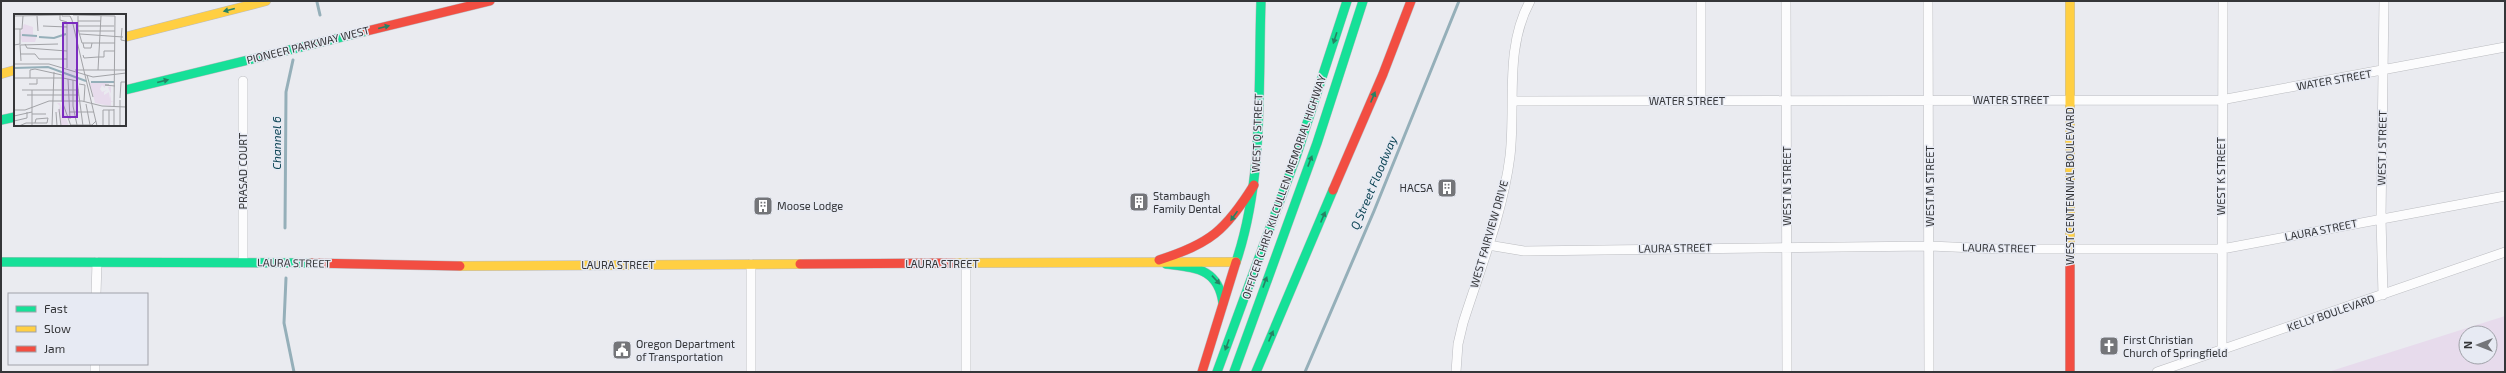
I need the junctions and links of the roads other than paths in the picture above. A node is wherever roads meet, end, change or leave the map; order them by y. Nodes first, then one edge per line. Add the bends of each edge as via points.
1 (266, 1) edge
2 (490, 1) edge
3 (1261, 1) edge
4 (1347, 1) edge
5 (1363, 1) edge
6 (1412, 1) edge
7 (1530, 1) edge
8 (1701, 1) edge
9 (1786, 1) edge
10 (1928, 1) edge
11 (2070, 1) edge
12 (2223, 1) edge
13 (2384, 1) edge
14 (126, 37) edge
15 (2505, 47) edge
16 (14, 70) edge
17 (2383, 70) junction
18 (1, 74) edge
19 (243, 81) dead end
20 (126, 90) edge
21 (1930, 100) junction
22 (2070, 100) junction
23 (2221, 100) junction
24 (1513, 101) junction
25 (1701, 101) junction
26 (1787, 101) junction
27 (14, 117) edge
28 (1, 120) edge
29 (1255, 184) junction
30 (2505, 196) edge
31 (2382, 218) junction
32 (1488, 245) junction
33 (1930, 246) junction
34 (1787, 247) junction
35 (2222, 249) junction
36 (2070, 250) junction
37 (2505, 252) edge
38 (1, 262) edge
39 (96, 262) junction
40 (243, 262) junction
41 (1236, 262) junction
42 (751, 264) junction
43 (966, 264) junction
44 (1145, 264) junction
45 (1166, 264) junction
46 (96, 293) edge
47 (2383, 295) junction
48 (1223, 305) junction
49 (2222, 350) junction
50 (751, 372) edge
51 (966, 372) edge
52 (1202, 372) edge
53 (1217, 372) edge
54 (1234, 372) edge
55 (1256, 372) edge
56 (1456, 372) edge
57 (1787, 372) edge
58 (1929, 372) edge
59 (2070, 372) edge
60 (2157, 372) edge

1 -> 14 main road
20 -> 2 main road, PIONEER PARKWAY WEST
3 - 29 main road, WEST Q STREET
4 -> 53 main road, OFFICER CHRIS KILCULLEN MEMORIAL HIGHWAY via 1296,157
54 -> 5 main road, OFFICER CHRIS KILCULLEN MEMORIAL HIGHWAY via 1317,143
55 -> 6 main road
7 - 24 street, WEST FAIRVIEW DRIVE via 1516,34 1513,52
8 - 25 street
9 - 26 street, WEST N STREET
10 - 21 street, WEST M STREET
11 - 22 main road, WEST CENTENNIAL BOULEVARD
12 - 23 street, WEST K STREET
13 - 17 street, WEST J STREET
15 - 17 street, WATER STREET
16 - 18 main road
17 - 23 street, WATER STREET
17 - 31 street, WEST J STREET
19 - 40 street, PRASAD COURT
21 - 22 street, WATER STREET
21 - 26 street, WATER STREET
21 - 33 street, WEST M STREET
22 - 23 street, WATER STREET
22 - 36 main road, WEST CENTENNIAL BOULEVARD
23 - 35 street, WEST K STREET
24 - 25 street, WATER STREET
24 - 32 street, WEST FAIRVIEW DRIVE via 1510,157 1503,194
25 - 26 street, WATER STREET
26 - 34 street, WEST N STREET
27 - 28 main road
29 - 41 main road, WEST Q STREET via 1247,230
29 -> 44 main road via 1228,224 1214,237 1199,246
30 - 31 street, LAURA STREET
31 - 35 street, LAURA STREET
31 - 47 street, WEST J STREET
32 - 34 street, LAURA STREET via 1524,251
32 - 56 street, WEST FAIRVIEW DRIVE via 1463,323
33 - 34 street, LAURA STREET
33 - 36 street, LAURA STREET
33 - 58 street, WEST M STREET
34 - 57 street, WEST N STREET
35 - 36 street, LAURA STREET
35 - 49 street, WEST K STREET
36 - 59 main road, WEST CENTENNIAL BOULEVARD
37 - 47 street, KELLY BOULEVARD
38 - 39 main road, LAURA STREET
39 - 40 main road, LAURA STREET
39 - 46 street
40 - 42 main road, LAURA STREET via 462,266
41 - 45 main road, LAURA STREET
41 - 48 main road, WEST Q STREET
42 - 43 main road, LAURA STREET
42 - 50 street
43 - 44 main road, LAURA STREET
43 - 51 street
44 - 45 main road, LAURA STREET
45 -> 48 main road via 1212,275 1220,284
47 - 49 street, KELLY BOULEVARD
48 - 52 main road, WEST Q STREET
49 - 60 street, KELLY BOULEVARD

